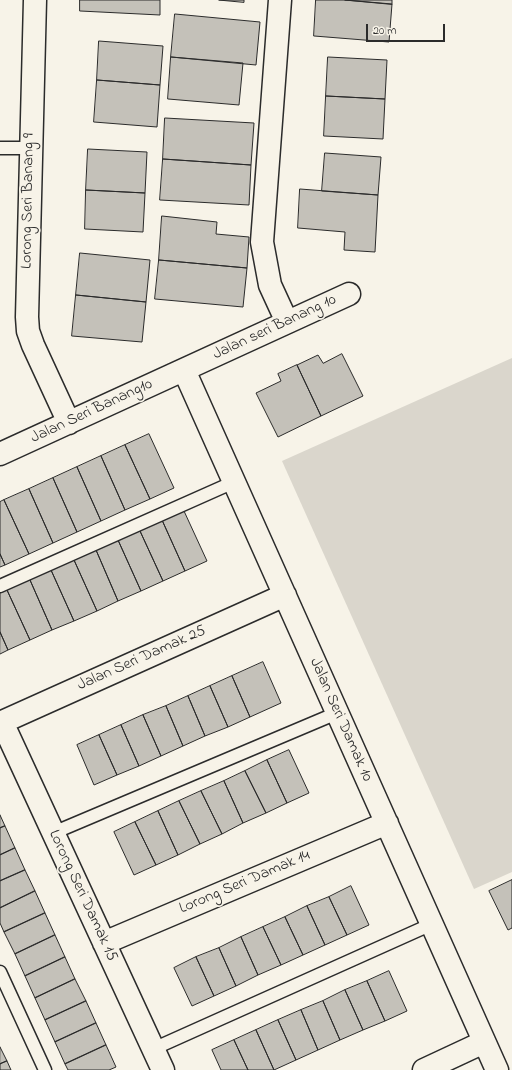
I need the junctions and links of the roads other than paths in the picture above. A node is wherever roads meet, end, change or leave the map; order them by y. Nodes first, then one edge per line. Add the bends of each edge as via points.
1 (35, 0) edge
2 (280, 0) edge
3 (0, 148) edge
4 (31, 148) junction
5 (349, 294) dead end
6 (287, 322) junction
7 (192, 366) junction
8 (69, 423) junction
9 (0, 454) edge
10 (234, 482) junction
11 (0, 586) edge
12 (285, 595) junction
13 (337, 713) junction
14 (1, 722) edge
15 (386, 823) junction
16 (53, 833) junction
17 (432, 924) junction
18 (104, 943) junction
19 (0, 972) edge
20 (484, 1042) junction
21 (153, 1049) junction
22 (45, 1070) edge
23 (163, 1070) edge
24 (424, 1070) edge
25 (497, 1070) edge

1 - 4 street, Lorong Seri Banang 9
2 - 6 street via 262,242 270,285
3 - 4 lane
4 - 8 street, Lorong Seri Banang 9 via 28,331
5 - 6 street, Jalan seri Banang 10
6 - 7 street, Jalan seri Banang 10
7 - 8 street, Jalan Seri Banang10
7 - 10 street, Jalan Seri Damak 10
8 - 9 street, Jalan Seri Banang10
10 - 11 lane
10 - 12 street, Jalan Seri Damak 10
12 - 13 street, Jalan Seri Damak 10
12 - 14 street, Jalan Seri Damak 25
13 - 15 street, Jalan Seri Damak 10
13 - 16 lane
14 - 16 street, Lorong Seri Damak 15
15 - 17 street, Jalan Seri Damak 10
15 - 18 street, Lorong Seri Damak 14
16 - 18 street, Lorong Seri Damak 15
17 - 20 street, Jalan Seri Damak 10
17 - 21 lane
18 - 21 street, Lorong Seri Damak 15
19 - 22 lane
20 - 24 street
20 - 25 street, Jalan Seri Damak 10
21 - 23 street, Lorong Seri Damak 15

